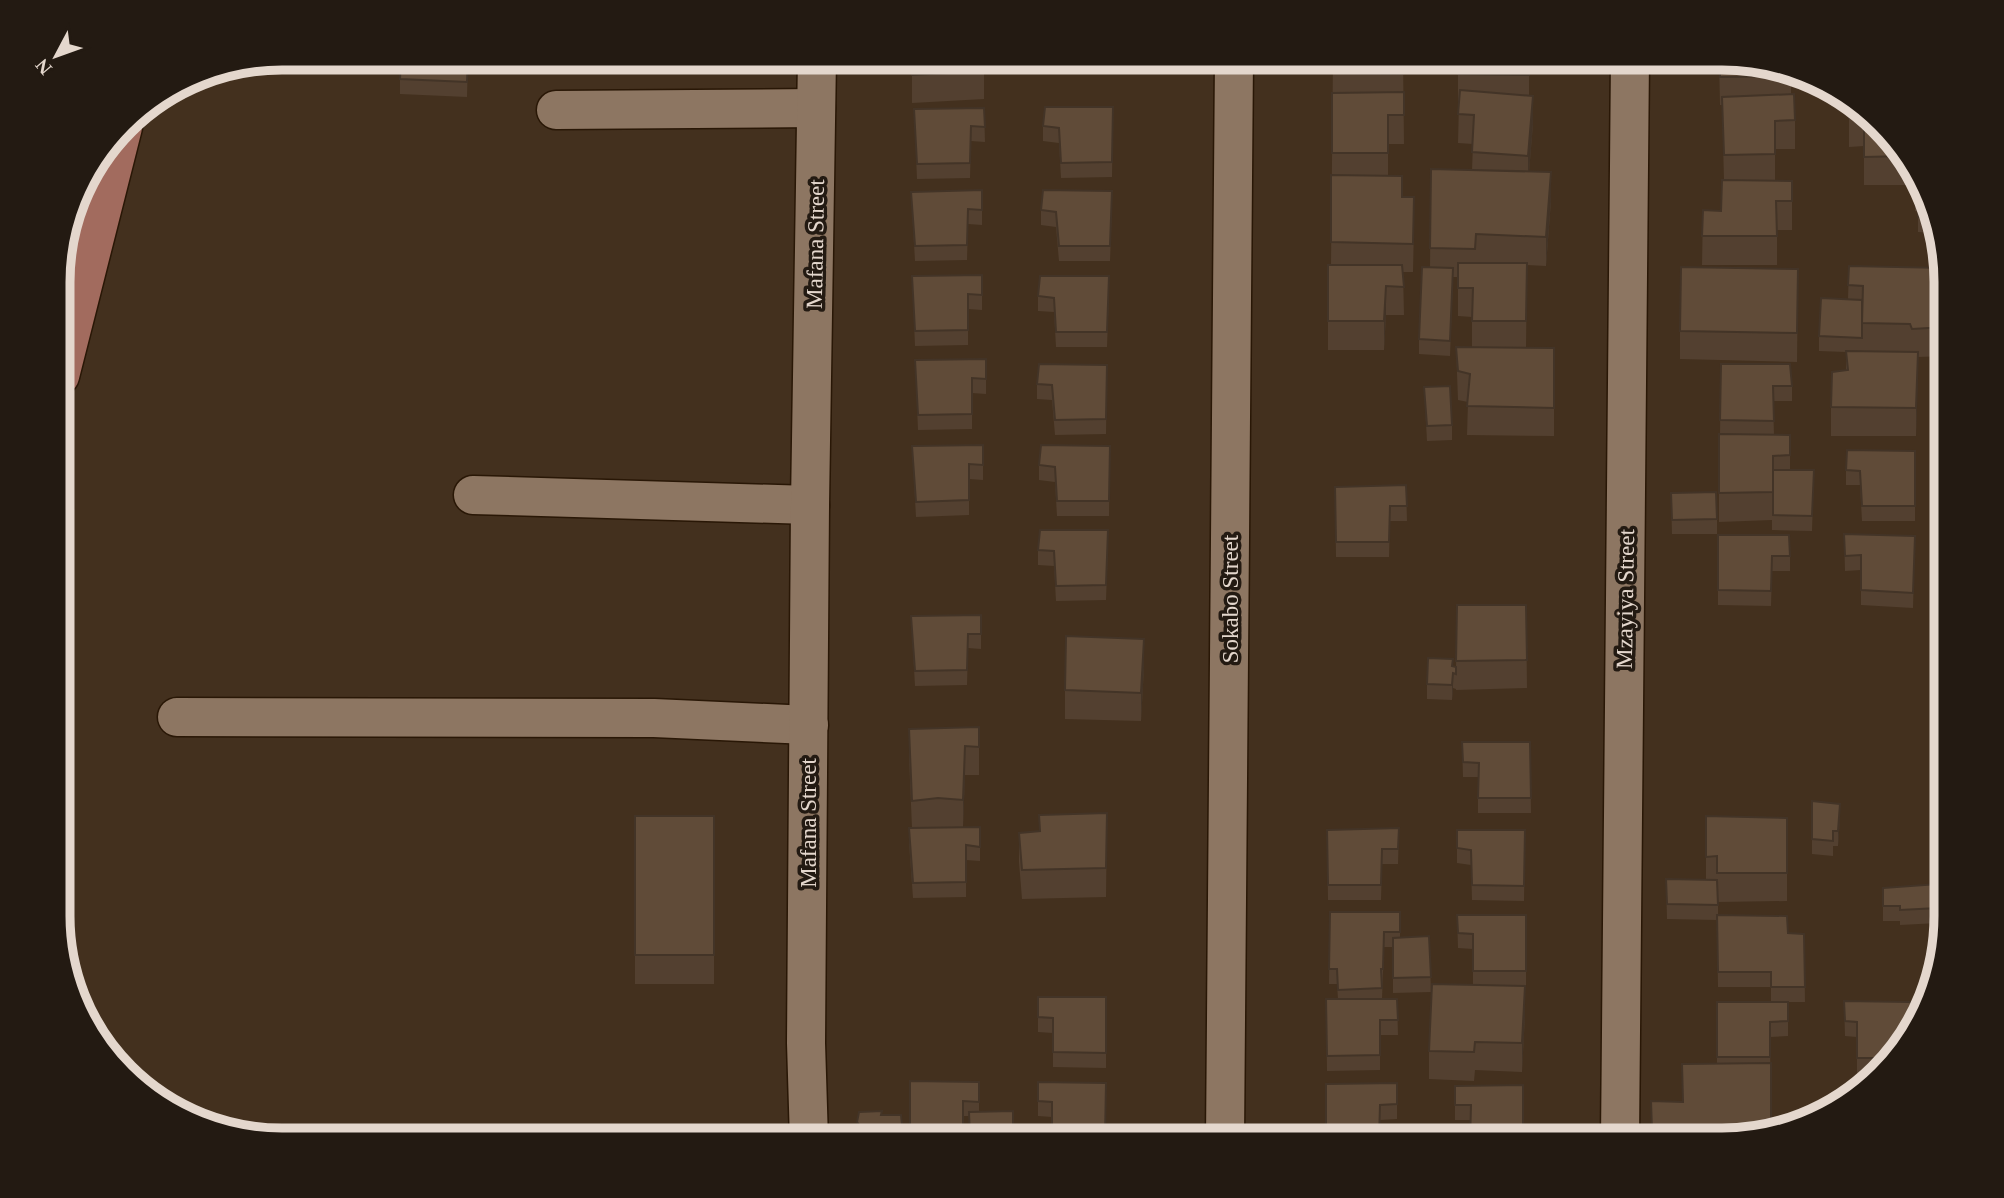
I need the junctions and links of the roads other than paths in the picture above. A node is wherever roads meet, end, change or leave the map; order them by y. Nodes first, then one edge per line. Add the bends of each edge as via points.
1 (817, 70) edge
2 (1234, 70) edge
3 (1630, 70) edge
4 (816, 108) junction
5 (556, 110) dead end
6 (117, 149) edge
7 (70, 336) edge
8 (472, 495) dead end
9 (810, 505) junction
10 (177, 717) dead end
11 (808, 724) junction
12 (808, 1128) edge
13 (1225, 1128) edge
14 (1620, 1128) edge

1 - 4 street, Mafana Street
2 - 13 street, Sokabo Street
3 - 14 street, Mzayiya Street
4 - 5 street
4 - 9 street, Mafana Street
6 - 7 main road
8 - 9 street
9 - 11 street, Mafana Street
10 - 11 street via 654,718
11 - 12 street, Mafana Street

